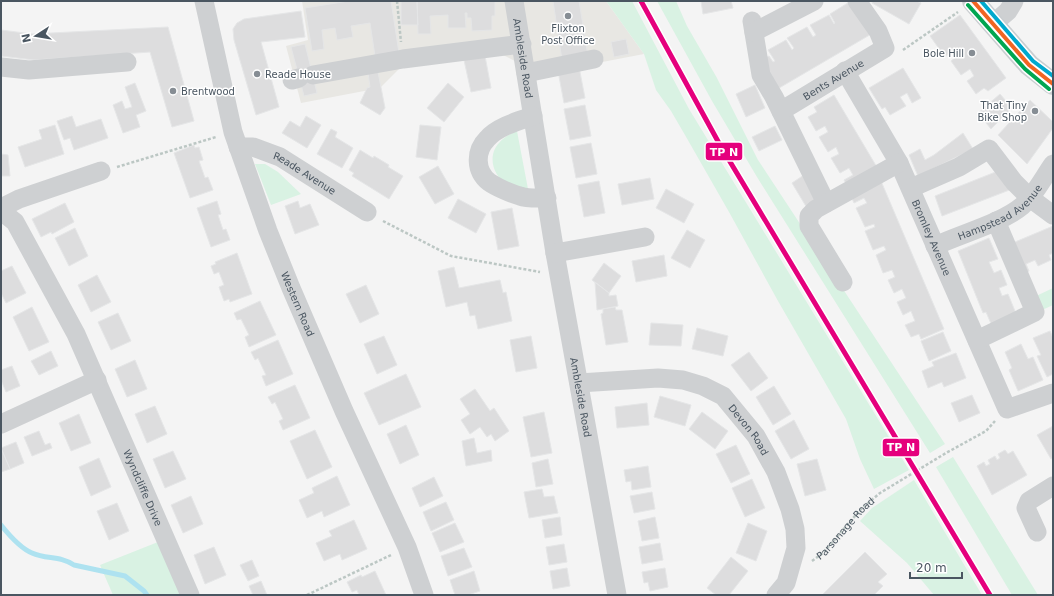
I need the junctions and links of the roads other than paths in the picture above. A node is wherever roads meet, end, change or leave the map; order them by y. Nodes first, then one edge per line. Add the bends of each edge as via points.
1 (204, 1) edge
2 (514, 1) edge
3 (814, 1) edge
4 (857, 1) edge
5 (1014, 1) edge
6 (966, 6) edge
7 (993, 24) junction
8 (522, 44) junction
9 (594, 59) dead end
10 (127, 62) dead end
11 (1, 67) edge
12 (845, 72) junction
13 (526, 73) junction
14 (301, 78) dead end
15 (1053, 84) edge
16 (781, 111) junction
17 (533, 116) junction
18 (235, 140) junction
19 (899, 163) junction
20 (1053, 164) edge
21 (101, 171) road end
22 (911, 188) junction
23 (547, 198) junction
24 (1030, 198) junction
25 (826, 203) junction
26 (2, 211) edge
27 (366, 212) road end
28 (1053, 215) edge
29 (996, 221) junction
30 (645, 237) dead end
31 (935, 246) junction
32 (555, 253) junction
33 (843, 282) dead end
34 (977, 340) junction
35 (96, 380) junction
36 (579, 383) junction
37 (1053, 392) edge
38 (1, 424) edge
39 (1053, 486) edge
40 (1037, 532) dead end
41 (781, 589) edge
42 (190, 595) edge
43 (424, 595) edge
44 (617, 595) edge

1 - 18 street, Western Road
2 - 8 street, Ambleside Road
3 - 16 street via 753,26 761,75
4 - 12 street, Bents Avenue via 878,31 885,48
5 - 7 street via 1008,11
6 - 7 main road
7 - 15 main road via 1029,65
8 - 13 street, Ambleside Road
8 - 14 street via 403,59
9 - 13 street
10 - 11 street via 29,70
12 - 16 street, Bents Avenue
12 - 19 street, Bromley Avenue
13 - 17 street, Ambleside Road
16 - 25 street
17 - 23 street, Ambleside Road
17 - 23 street via 506,126 487,138 478,155 479,167 490,182 521,197
18 - 27 street, Reade Avenue via 280,157
18 - 43 street, Western Road via 291,288 407,547
19 - 22 street, Bromley Avenue
19 - 25 street
20 - 24 street, Hampstead Avenue
21 - 26 street, Wyndcliffe Drive via 19,199 7,205
22 - 24 street via 959,167 989,149 1014,182
22 - 31 street, Bromley Avenue
23 - 32 street, Ambleside Road
24 - 28 street
24 - 29 street, Hampstead Avenue via 1021,207
25 - 33 street via 809,216 809,226
26 - 35 street, Wyndcliffe Drive via 15,222 76,334
29 - 31 street, Hampstead Avenue
29 - 34 street via 1035,312
30 - 32 street
31 - 34 street, Bromley Avenue
32 - 36 street, Ambleside Road
34 - 37 street, Bromley Avenue via 1007,409
35 - 38 street
35 - 42 street, Wyndcliffe Drive
36 - 41 street, Devon Road via 658,378 682,380 703,386 723,396 756,436 776,472 790,509 796,548
36 - 44 street, Ambleside Road
39 - 40 street via 1029,500 1026,508

